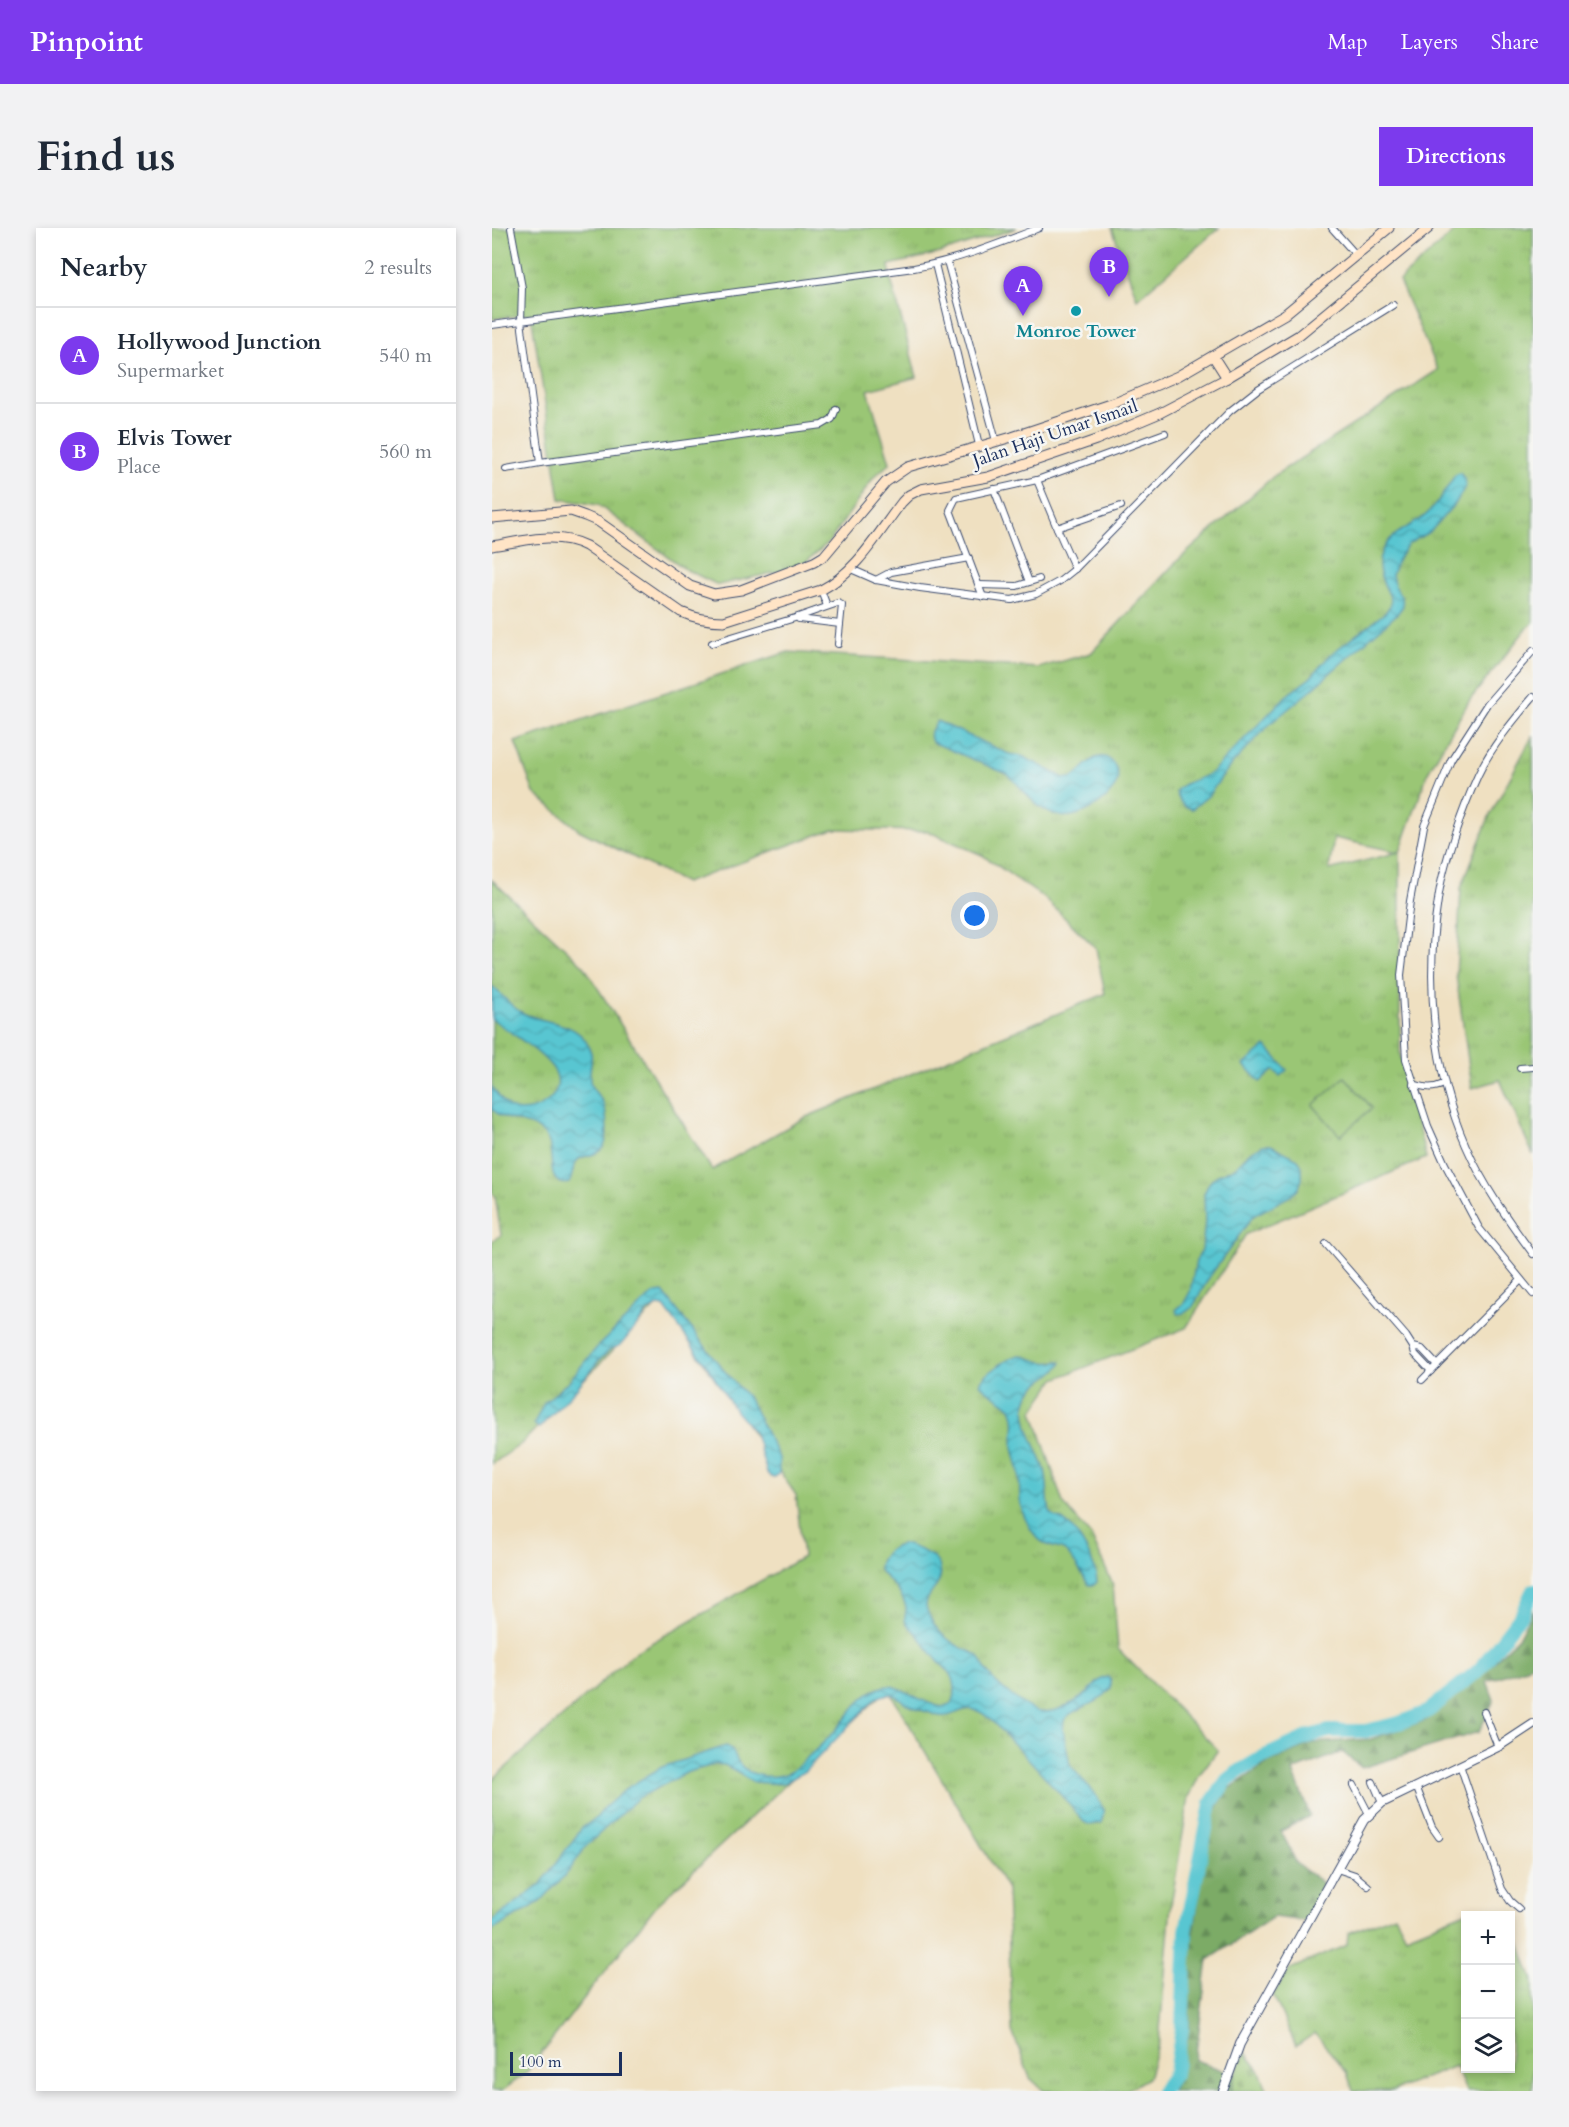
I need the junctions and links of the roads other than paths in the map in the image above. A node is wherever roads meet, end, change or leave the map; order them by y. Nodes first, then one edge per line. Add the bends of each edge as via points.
1 (511, 228) edge
2 (1039, 228) edge
3 (1332, 228) edge
4 (1389, 228) edge
5 (1429, 228) edge
6 (1357, 256) junction
7 (947, 261) junction
8 (935, 264) junction
9 (1393, 305) dead end
10 (521, 321) junction
11 (492, 326) edge
12 (1213, 356) junction
13 (1227, 378) junction
14 (981, 386) junction
15 (967, 390) junction
16 (836, 410) dead end
17 (1165, 433) dead end
18 (996, 441) junction
19 (979, 445) junction
20 (540, 463) junction
21 (506, 469) dead end
22 (1037, 480) junction
23 (994, 489) junction
24 (1120, 506) dead end
25 (492, 518) edge
26 (1057, 528) junction
27 (492, 546) edge
28 (969, 558) junction
29 (851, 569) junction
30 (1075, 569) junction
31 (1039, 579) dead end
32 (876, 580) junction
33 (1029, 582) junction
34 (979, 585) junction
35 (821, 590) junction
36 (983, 597) junction
37 (827, 606) junction
38 (795, 618) junction
39 (840, 624) junction
40 (712, 643) dead end
41 (838, 644) dead end
42 (1533, 651) edge
43 (1533, 697) edge
44 (1533, 1067) edge
45 (1520, 1068) dead end
46 (1413, 1084) junction
47 (1444, 1084) junction
48 (1326, 1244) dead end
49 (1533, 1254) edge
50 (1521, 1280) junction
51 (1533, 1294) edge
52 (1413, 1347) junction
53 (1437, 1365) junction
54 (1431, 1371) junction
55 (1422, 1380) dead end
56 (1484, 1712) dead end
57 (1533, 1724) edge
58 (1498, 1747) junction
59 (1460, 1765) junction
60 (1373, 1782) dead end
61 (1354, 1785) dead end
62 (1416, 1786) junction
63 (1382, 1803) junction
64 (1369, 1814) junction
65 (1439, 1837) dead end
66 (1337, 1869) junction
67 (1368, 1886) dead end
68 (1519, 1909) dead end
69 (1223, 2091) edge

1 - 10 street via 522,288
2 - 7 street
3 - 6 street
4 - 6 main road, Jalan Haji Umar Ismail
5 - 13 main road, Jalan Haji Umar Ismail via 1299,335
6 - 12 main road, Jalan Haji Umar Ismail via 1285,314
7 - 8 street
7 - 14 street
8 - 10 street
8 - 15 street
9 - 30 street via 1258,389 1230,411
10 - 11 street
10 - 20 street
12 - 13 main road
12 - 18 main road, Jalan Haji Umar Ismail via 1117,402
13 - 29 main road, Jalan Haji Umar Ismail via 1096,440 988,477 915,492 902,502
14 - 15 street
14 - 18 street
15 - 19 street
16 - 20 street via 832,419 822,425
17 - 22 street
18 - 19 main road, Jalan Haji Umar Ismail
19 - 25 main road, Jalan Haji Umar Ismail via 908,467 885,482 840,539 814,562 725,593 714,594 690,586 599,522 571,511
20 - 21 street
22 - 23 street
22 - 26 street
23 - 28 street via 958,497 951,505
23 - 33 street
24 - 26 street
26 - 30 street
27 - 35 main road, Jalan Haji Umar Ismail via 545,538 573,540 681,612 709,621 724,621
28 - 32 street via 891,572
28 - 34 street
29 - 32 street
29 - 35 main road, Jalan Haji Umar Ismail
30 - 36 street via 1036,594 1012,600
31 - 33 street
32 - 36 street
33 - 34 street via 1017,586
34 - 36 street
35 - 37 street
37 - 38 street
37 - 39 street via 842,605
38 - 39 street
38 - 40 street
39 - 41 street
42 - 46 street via 1487,704 1451,760 1424,826 1401,975 1404,1042
43 - 47 street via 1510,724 1479,773 1454,839 1438,899 1432,966 1435,1027
44 - 45 street
46 - 47 street via 1434,1088
46 - 50 street via 1445,1164 1474,1219
47 - 49 street via 1467,1148 1502,1211
48 - 52 street
50 - 51 street
50 - 53 street
52 - 53 street via 1422,1349
52 - 54 street
53 - 54 street
54 - 55 street
56 - 58 street
57 - 58 street
58 - 59 street
59 - 62 street
59 - 68 street via 1502,1889
60 - 63 street
61 - 64 street
62 - 63 street
62 - 65 street
63 - 64 street
64 - 66 street
66 - 67 street via 1355,1875
66 - 69 street via 1240,2044

